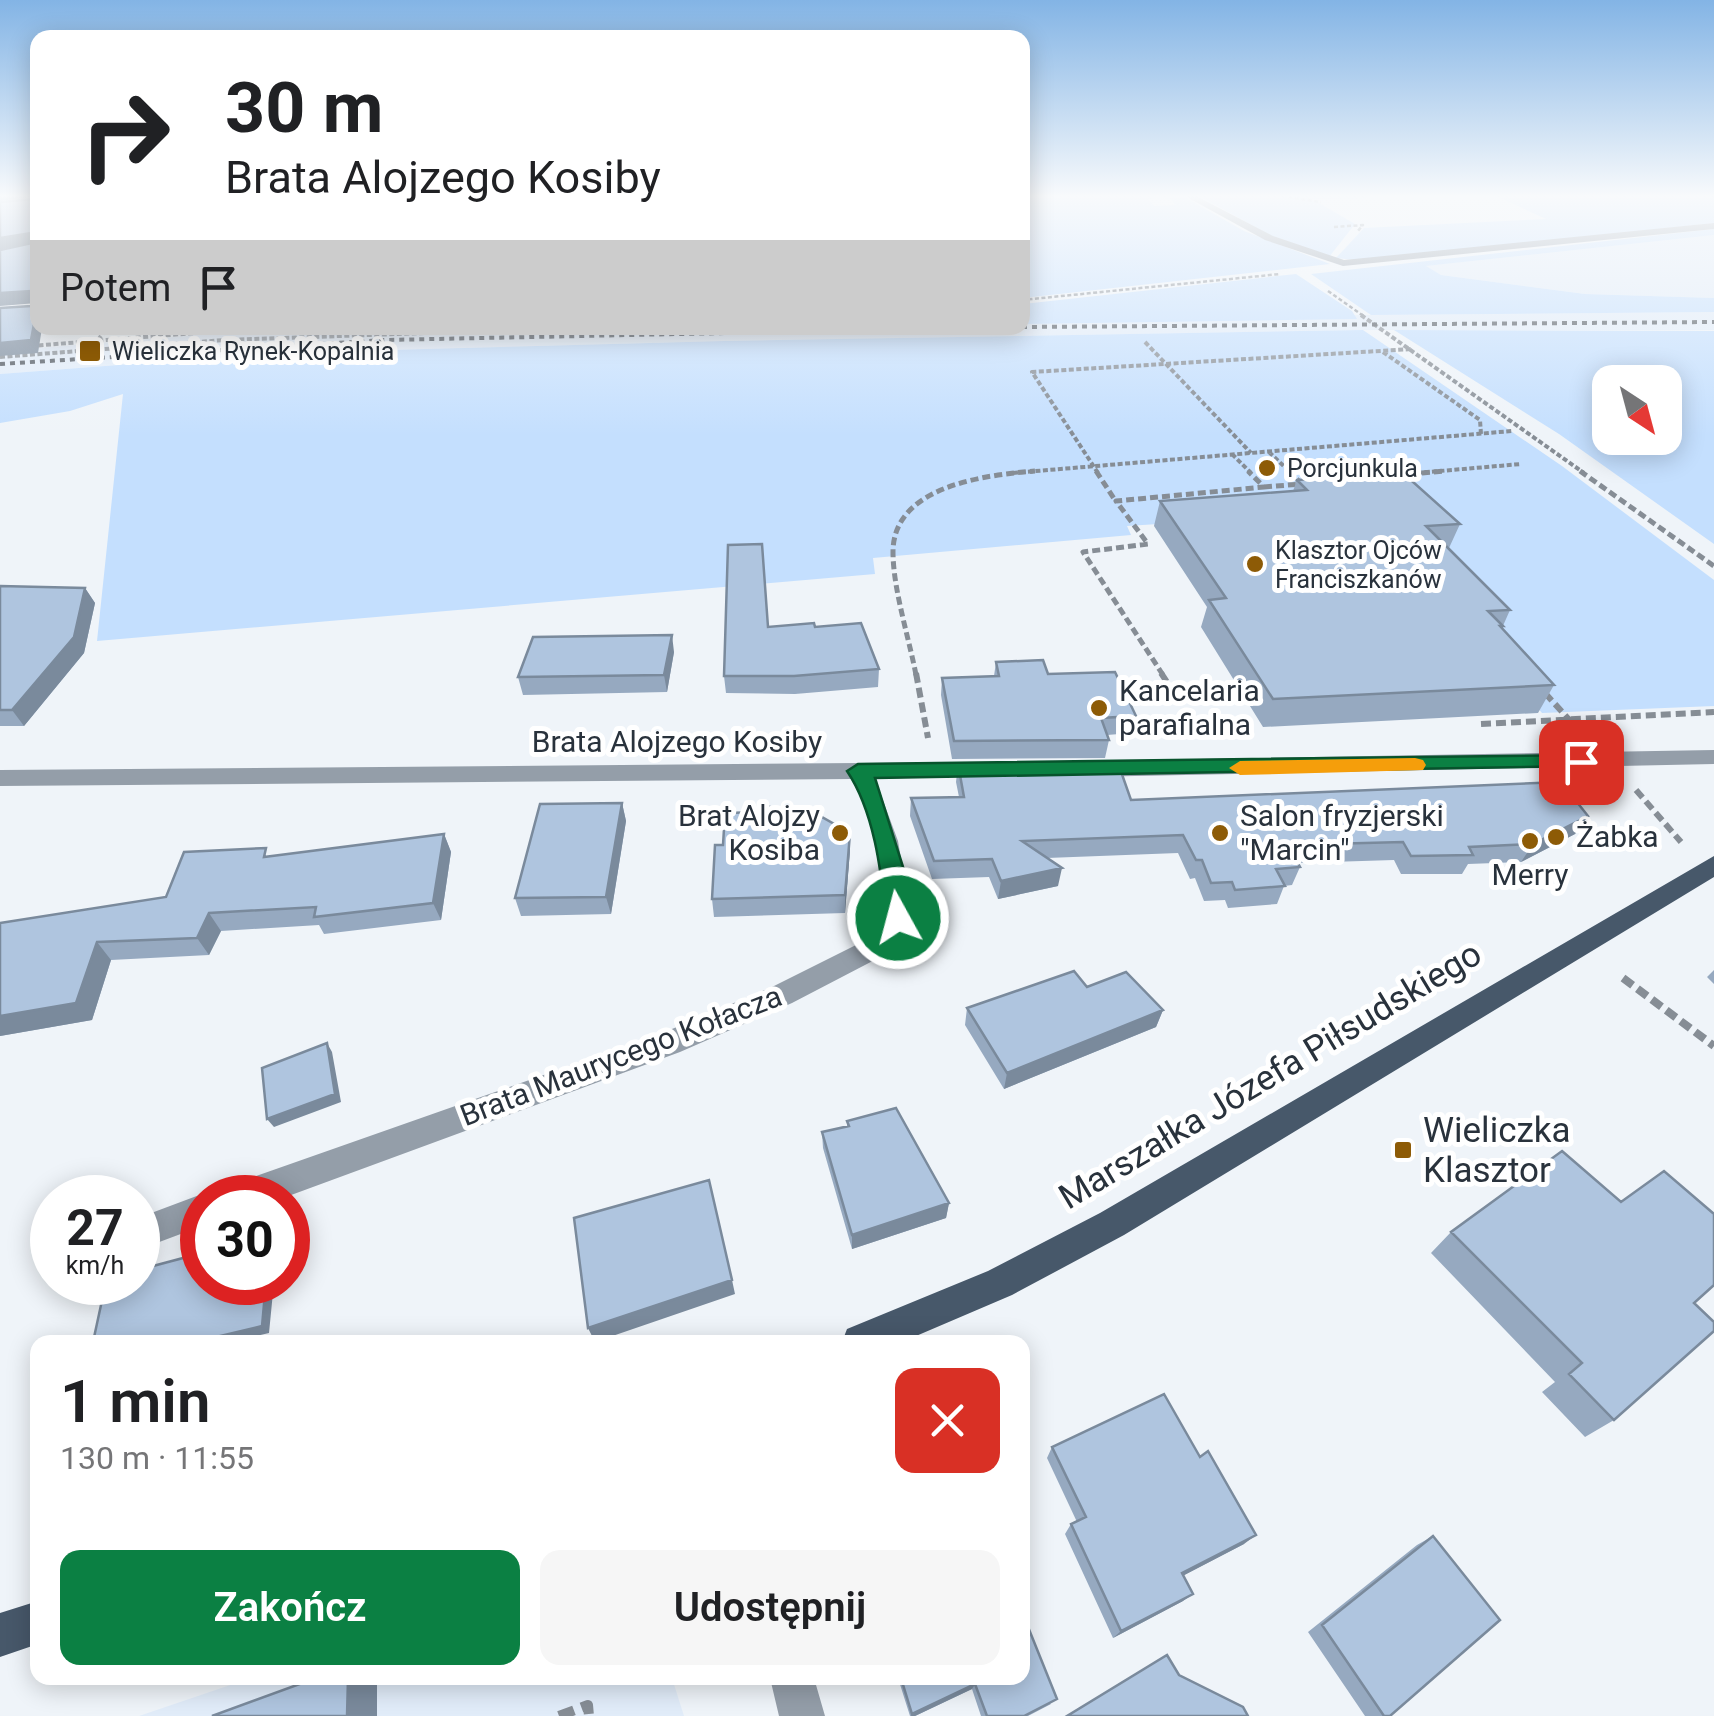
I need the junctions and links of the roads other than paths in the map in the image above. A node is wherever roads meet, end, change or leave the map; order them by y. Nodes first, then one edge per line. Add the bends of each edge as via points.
1 (1714, 757) edge
2 (1058, 769) edge
3 (1022, 770) edge
4 (858, 771) junction
5 (0, 778) edge
6 (1714, 865) edge
7 (303, 1175) edge
8 (876, 1335) edge
9 (30, 1625) edge
10 (0, 1635) edge
11 (794, 1685) edge
12 (802, 1716) edge

1 - 2 street
3 - 4 street, Brata Alojzego Kosiby
4 - 5 street, Brata Alojzego Kosiby
4 - 7 street, Brata Maurycego Kołacza via 868,783 893,870 898,918 878,946 670,1044
6 - 8 main road, Marszałka Józefa Piłsudskiego via 1112,1224
9 - 10 main road
11 - 12 street

